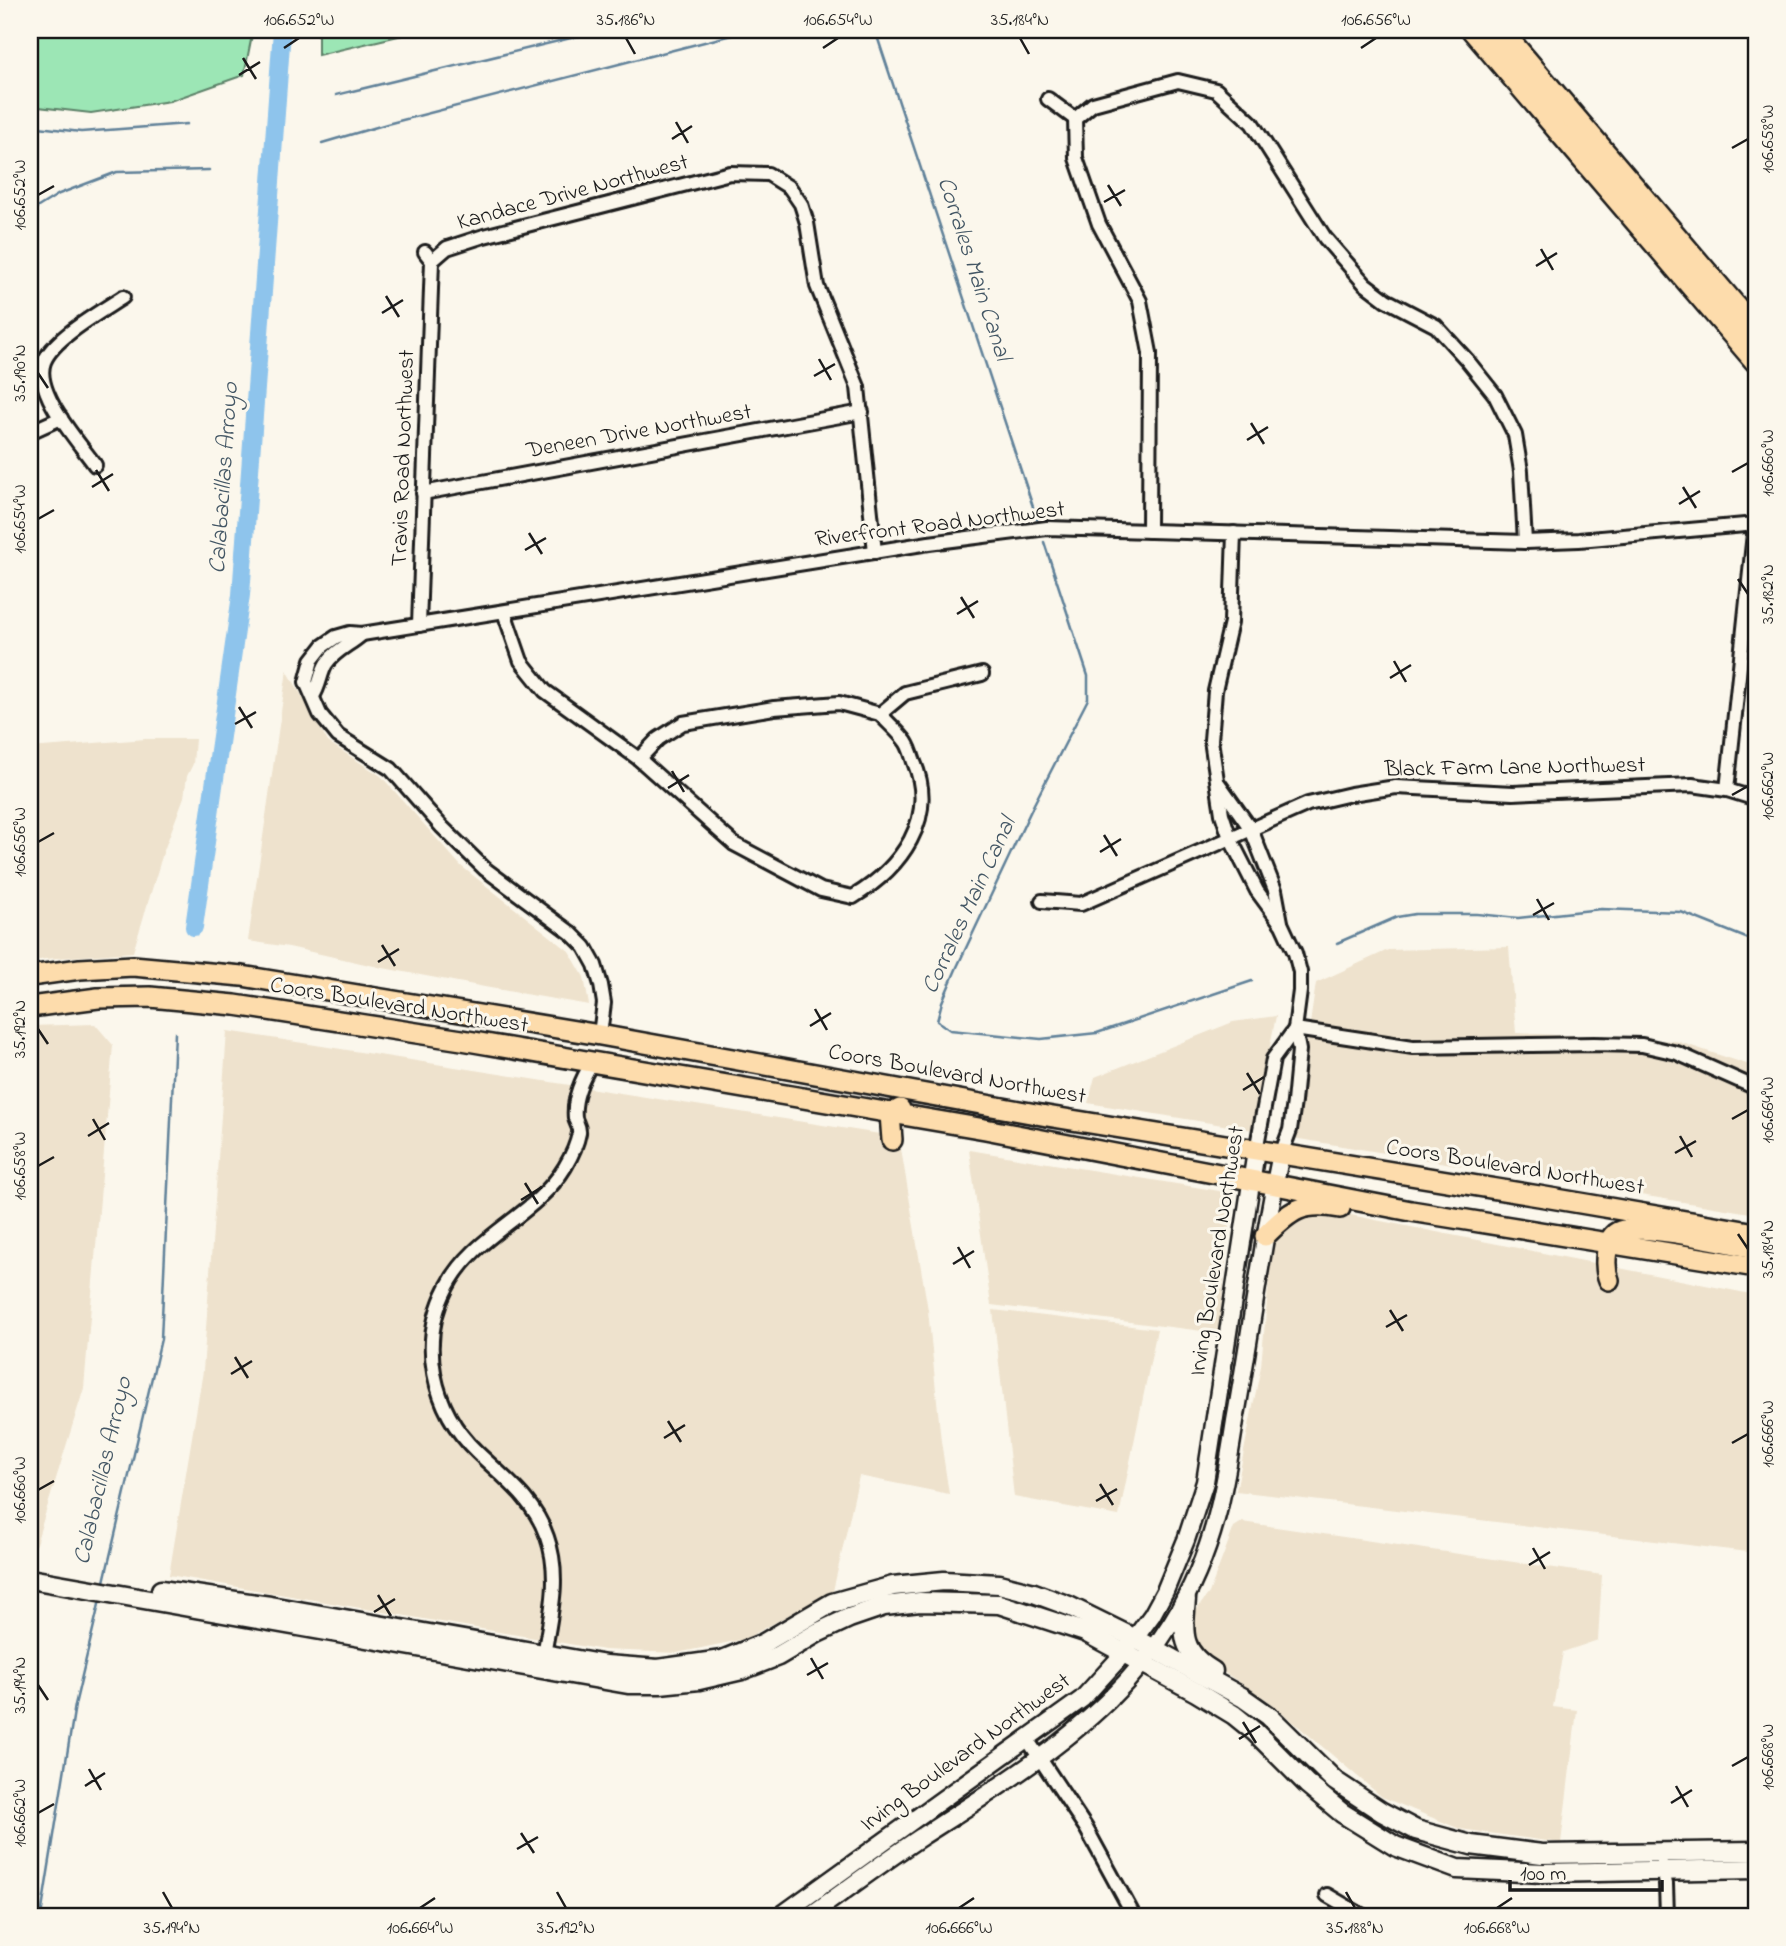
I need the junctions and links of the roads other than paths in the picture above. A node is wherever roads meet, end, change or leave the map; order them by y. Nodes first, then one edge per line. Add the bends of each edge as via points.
1 (1474, 30) edge
2 (1499, 30) edge
3 (1048, 99) dead end
4 (1075, 119) junction
5 (429, 256) joint
6 (123, 297) dead end
7 (1756, 332) edge
8 (1756, 360) edge
9 (862, 412) junction
10 (61, 418) junction
11 (30, 432) edge
12 (95, 465) dead end
13 (423, 493) junction
14 (1756, 524) edge
15 (1149, 531) junction
16 (1234, 533) junction
17 (1525, 542) junction
18 (875, 552) junction
19 (504, 612) junction
20 (419, 625) junction
21 (362, 634) junction
22 (982, 674) dead end
23 (313, 696) junction
24 (880, 714) junction
25 (639, 759) junction
26 (1217, 781) junction
27 (1727, 790) junction
28 (1756, 799) edge
29 (1251, 829) junction
30 (1230, 838) junction
31 (1042, 901) dead end
32 (1282, 925) junction
33 (30, 976) edge
34 (30, 1007) edge
35 (359, 1024) junction
36 (1295, 1029) junction
37 (600, 1035) junction
38 (592, 1063) junction
39 (775, 1067) junction
40 (1756, 1088) edge
41 (1002, 1108) junction
42 (890, 1114) junction
43 (891, 1140) dead end
44 (1256, 1151) junction
45 (1281, 1154) junction
46 (1252, 1179) junction
47 (1274, 1185) junction
48 (1411, 1211) junction
49 (1756, 1233) edge
50 (1265, 1236) junction
51 (1609, 1243) junction
52 (1756, 1248) edge
53 (1756, 1267) edge
54 (1609, 1280) dead end
55 (34, 1574) edge
56 (1186, 1598) junction
57 (1136, 1639) junction
58 (1155, 1650) junction
59 (1124, 1653) junction
60 (543, 1661) junction
61 (1143, 1664) junction
62 (1284, 1730) junction
63 (1027, 1739) junction
64 (1039, 1758) junction
65 (1756, 1850) edge
66 (1659, 1853) junction
67 (1756, 1869) edge
68 (1663, 1871) junction
69 (1327, 1895) dead end
70 (780, 1916) edge
71 (809, 1916) edge
72 (1134, 1916) edge
73 (1363, 1916) edge
74 (1667, 1916) edge

1 - 8 highway
2 - 7 highway
3 - 4 street
4 - 15 street via 1076,158 1099,224 1140,301 1150,353
4 - 17 street via 1093,104 1178,81 1216,90 1252,123 1325,238 1364,284 1436,326 1495,395 1515,435
5 - 9 street, Kandace Drive Northwest via 484,236 730,173 768,174 790,188 801,204 817,286 858,387
5 - 13 street, Travis Road Northwest
6 - 10 street via 73,332 44,362 42,379
9 - 13 street, Deneen Drive Northwest
9 - 18 street, Kandace Drive Northwest
10 - 11 street
10 - 12 street
13 - 20 street, Travis Road Northwest
14 - 17 street, Riverfront Road Northwest
14 - 27 street
15 - 16 street, Riverfront Road Northwest
15 - 18 street, Riverfront Road Northwest via 1047,528
16 - 17 street, Riverfront Road Northwest
16 - 26 street via 1231,622 1212,711
18 - 19 street, Riverfront Road Northwest
19 - 20 street, Riverfront Road Northwest
19 - 25 street via 521,661 545,691
20 - 21 street, Riverfront Road Northwest
21 - 23 street via 327,662
21 - 23 street, Riverfront Road Northwest via 343,634 323,646 309,667 306,682
22 - 24 street via 905,693
23 - 37 street via 320,714 338,736 391,769 463,849 585,947 601,985
24 - 25 street via 839,703 683,723 658,738
24 - 25 street via 906,742 921,778 922,809 912,842 876,884 853,897 821,891 734,844
26 - 29 street
26 - 30 street
27 - 28 street, Black Farm Lane Northwest
27 - 29 street, Black Farm Lane Northwest via 1692,785 1513,793 1396,787 1308,804
29 - 30 street, Black Farm Lane Northwest
29 - 32 street via 1275,890
30 - 31 street, Black Farm Lane Northwest via 1081,904
30 - 32 street via 1257,891
32 - 36 street via 1300,972
33 - 37 main road, Coors Boulevard Northwest via 80,968 148,966 242,976
34 - 35 main road, Coors Boulevard Northwest via 150,997
35 - 37 main road via 400,1025 576,1053 587,1050
35 - 38 main road, Coors Boulevard Northwest
36 - 40 street via 1413,1047 1642,1045 1688,1057
36 - 44 street, Irving Boulevard Northwest via 1273,1059
36 - 45 street, Irving Boulevard Northwest via 1299,1050 1294,1102
37 - 39 main road, Coors Boulevard Northwest
38 - 39 main road via 620,1059 754,1080
38 - 42 main road, Coors Boulevard Northwest
38 - 60 street via 579,1090 575,1114 580,1129 570,1158 549,1190 475,1249 456,1272 438,1308 432,1341 436,1385 454,1425 526,1498 546,1535 555,1576
39 - 41 main road, Coors Boulevard Northwest
41 - 42 main road via 964,1115 901,1109
41 - 44 main road, Coors Boulevard Northwest
42 - 43 main road
42 - 46 main road, Coors Boulevard Northwest
44 - 45 main road, Coors Boulevard Northwest
44 - 46 street, Irving Boulevard Northwest
45 - 47 street, Irving Boulevard Northwest
45 - 49 main road, Coors Boulevard Northwest
46 - 47 main road, Coors Boulevard Northwest
46 - 57 street, Irving Boulevard Northwest via 1205,1482 1164,1591
47 - 48 main road, Coors Boulevard Northwest
47 - 50 street, Irving Boulevard Northwest
48 - 50 main road via 1394,1219 1331,1206 1303,1207 1288,1213
48 - 51 main road, Coors Boulevard Northwest
50 - 56 street, Irving Boulevard Northwest via 1222,1499
51 - 52 main road via 1618,1231 1629,1229
51 - 53 main road, Coors Boulevard Northwest
51 - 54 main road
55 - 60 main road via 159,1595 254,1620
56 - 58 street, Irving Boulevard Northwest
56 - 62 main road via 1183,1632 1194,1656 1267,1705
57 - 58 main road
57 - 59 street, Irving Boulevard Northwest
57 - 60 main road via 1034,1593 988,1583 944,1581 893,1586 832,1603 764,1643 722,1660 658,1669
58 - 61 street, Irving Boulevard Northwest
58 - 62 main road via 1252,1703
59 - 60 main road via 1085,1633 999,1604 920,1602 884,1606 849,1618 778,1656 699,1680 628,1684
59 - 61 main road
59 - 63 street, Irving Boulevard Northwest via 1082,1699
61 - 64 street, Irving Boulevard Northwest via 1102,1708
61 - 68 main road via 1234,1715 1325,1800 1395,1846 1457,1869
62 - 66 main road via 1335,1781 1416,1830 1471,1845 1542,1854
63 - 64 street
63 - 70 street, Irving Boulevard Northwest
64 - 71 street, Irving Boulevard Northwest
64 - 72 street via 1096,1844
65 - 66 main road
66 - 68 street
67 - 68 main road
68 - 74 street
69 - 73 street

